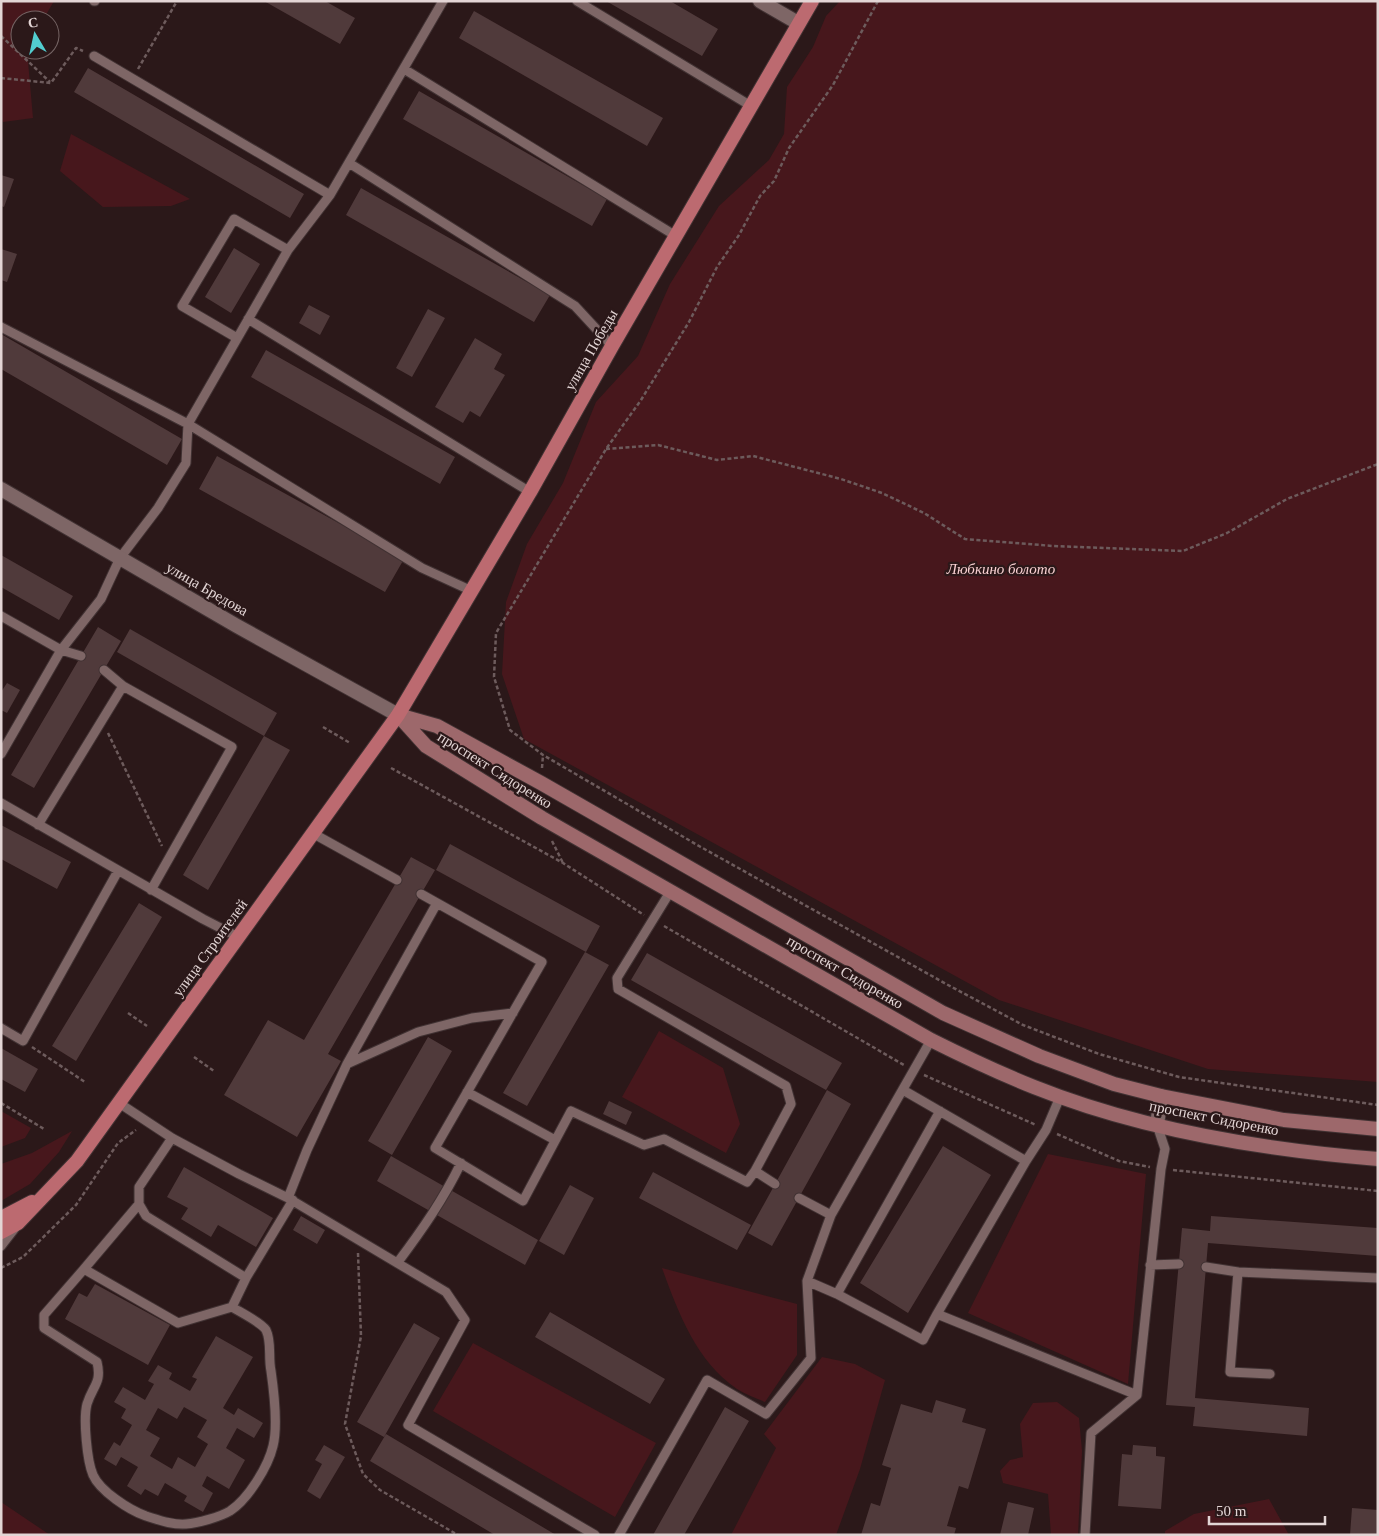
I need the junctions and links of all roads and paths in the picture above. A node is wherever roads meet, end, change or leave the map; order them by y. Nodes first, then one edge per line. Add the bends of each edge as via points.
1 (177, 1) edge
2 (443, 1) edge
3 (577, 1) edge
4 (760, 1) edge
5 (812, 1) edge
6 (878, 1) edge
7 (798, 23) junction
8 (1, 36) edge
9 (94, 56) joint
10 (404, 69) junction
11 (1, 78) edge
12 (132, 78) junction
13 (51, 83) junction
14 (751, 106) junction
15 (349, 164) junction
16 (330, 195) junction
17 (676, 236) junction
18 (288, 250) junction
19 (248, 319) junction
20 (1, 328) edge
21 (237, 338) junction
22 (612, 346) junction
23 (188, 424) junction
24 (606, 449) junction
25 (1378, 464) edge
26 (1, 489) edge
27 (530, 492) junction
28 (120, 558) junction
29 (472, 591) junction
30 (1, 616) edge
31 (61, 650) junction
32 (81, 656) dead end
33 (104, 670) dead end
34 (124, 686) junction
35 (398, 715) junction
36 (102, 720) junction
37 (323, 727) dead end
38 (350, 743) dead end
39 (1, 754) edge
40 (391, 768) dead end
41 (408, 777) dead end
42 (1, 803) edge
43 (38, 824) junction
44 (314, 834) junction
45 (168, 860) junction
46 (118, 871) junction
47 (397, 880) dead end
48 (151, 890) junction
49 (670, 892) junction
50 (421, 894) dead end
51 (437, 903) junction
52 (238, 937) junction
53 (128, 1013) dead end
54 (513, 1013) junction
55 (147, 1026) dead end
56 (1, 1028) edge
57 (931, 1040) junction
58 (24, 1041) junction
59 (194, 1057) dead end
60 (347, 1064) junction
61 (214, 1071) dead end
62 (85, 1082) dead end
63 (903, 1090) junction
64 (467, 1092) junction
65 (1161, 1096) junction
66 (1060, 1097) junction
67 (1, 1103) edge
68 (119, 1103) junction
69 (1378, 1105) edge
70 (940, 1111) junction
71 (147, 1122) junction
72 (1157, 1125) junction
73 (44, 1129) dead end
74 (1378, 1129) edge
75 (172, 1138) junction
76 (555, 1140) junction
77 (1378, 1158) edge
78 (1026, 1161) junction
79 (461, 1163) junction
80 (755, 1171) junction
81 (775, 1184) dead end
82 (44, 1196) junction
83 (799, 1198) dead end
84 (291, 1199) junction
85 (139, 1204) junction
86 (831, 1215) junction
87 (1, 1218) edge
88 (18, 1223) junction
89 (1, 1232) edge
90 (357, 1239) junction
91 (1, 1246) edge
92 (398, 1262) junction
93 (1179, 1264) dead end
94 (1150, 1265) junction
95 (1206, 1267) dead end
96 (1, 1268) edge
97 (84, 1269) junction
98 (1238, 1272) junction
99 (246, 1278) junction
100 (1378, 1278) edge
101 (807, 1281) junction
102 (837, 1294) junction
103 (232, 1307) junction
104 (937, 1314) junction
105 (1270, 1374) dead end
106 (1137, 1395) junction
107 (458, 1535) edge
108 (593, 1535) edge
109 (619, 1535) edge
110 (1085, 1535) edge

1 - 12 path
2 - 10 lane
3 - 14 lane
4 - 7 street
5 - 7 main road, улица Победы
6 - 24 path via 832,85 789,148 774,181 760,196 740,235 717,267 689,322
7 - 14 main road, улица Победы
8 - 13 path
9 - 12 lane
9 - 13 path via 76,48
10 - 15 lane
10 - 17 lane
11 - 13 path
12 - 16 lane
14 - 17 main road, улица Победы
15 - 16 lane
15 - 22 lane via 575,306
16 - 18 lane
17 - 22 main road, улица Победы
18 - 19 lane
18 - 21 lane via 234,219 182,306
19 - 21 lane
19 - 27 lane
20 - 23 lane
21 - 23 lane
22 - 27 main road, улица Победы
23 - 28 lane via 186,463 158,508
23 - 29 lane via 422,568
24 - 25 path via 658,445 717,460 752,456 882,493 924,513 964,539 1183,551 1227,533 1287,499
24 - 69 path via 496,633 494,677 510,730 543,755 699,846 1023,1024 1099,1054 1179,1077
26 - 28 street, улица Бредова
27 - 29 main road, улица Победы
28 - 31 lane via 101,599
28 - 35 street, улица Бредова
29 - 35 main road, улица Победы
30 - 31 lane
31 - 32 lane
31 - 39 lane
33 - 34 lane
34 - 36 lane
34 - 45 lane via 232,747
35 - 44 main road, улица Строителей
35 - 49 main road, проспект Сидоренко via 426,746
35 - 65 main road, проспект Сидоренко via 437,726 541,782 943,1012 1039,1056 1114,1084
36 - 43 lane
36 - 45 path
37 - 38 path
40 - 41 path
42 - 43 lane
43 - 46 lane
44 - 47 lane
44 - 52 main road, улица Строителей
45 - 48 lane
46 - 48 lane
46 - 58 lane
48 - 52 lane
49 - 57 main road, проспект Сидоренко
49 - 80 lane via 617,978 618,989 786,1086 791,1104
50 - 51 lane
51 - 54 lane via 542,962
51 - 60 lane
52 - 68 main road, улица Строителей
53 - 55 path
54 - 60 lane via 472,1018 418,1032
54 - 64 lane
56 - 58 lane
57 - 63 lane
57 - 66 main road, проспект Сидоренко via 981,1065
58 - 62 path
59 - 61 path
60 - 84 lane via 306,1150
63 - 70 lane
63 - 86 lane
64 - 76 lane
64 - 79 lane via 434,1148
65 - 72 street
65 - 74 main road, проспект Сидоренко via 1284,1120
66 - 72 main road, проспект Сидоренко
66 - 78 lane via 1046,1130
67 - 73 path
68 - 71 lane
68 - 82 main road, улица Строителей via 77,1161
70 - 78 lane
70 - 102 lane
71 - 75 lane
71 - 96 path via 118,1143 76,1205 23,1257
72 - 77 main road, проспект Сидоренко via 1298,1151
72 - 94 lane via 1165,1149
75 - 84 lane
75 - 85 lane via 139,1187
76 - 79 lane via 523,1201
76 - 80 lane via 571,1112 644,1145 664,1138 747,1182
78 - 104 lane
79 - 92 lane via 434,1214
80 - 81 lane
82 - 87 main road, улица Строителей
82 - 88 main road, улица Строителей
83 - 86 lane
84 - 90 lane
84 - 99 lane
85 - 97 lane
85 - 99 lane via 146,1216
86 - 101 lane
88 - 89 main road, улица Строителей
88 - 91 lane
90 - 92 lane
90 - 107 path via 361,1336 345,1424 363,1474 380,1490
92 - 108 lane via 446,1292 465,1320 408,1425
93 - 94 lane
94 - 106 lane
95 - 98 lane
97 - 103 lane via 178,1324
97 - 103 lane via 44,1315 44,1328 97,1362 100,1374 87,1405 86,1422 93,1476 115,1498 139,1513 165,1522 186,1524 230,1511 251,1490 273,1445 275,1416 270,1340 265,1328
98 - 100 lane
98 - 105 lane via 1230,1372
99 - 103 lane
101 - 102 lane
101 - 109 lane via 811,1358 766,1414 707,1380
102 - 104 lane via 923,1340
104 - 106 lane
106 - 110 lane via 1091,1433

